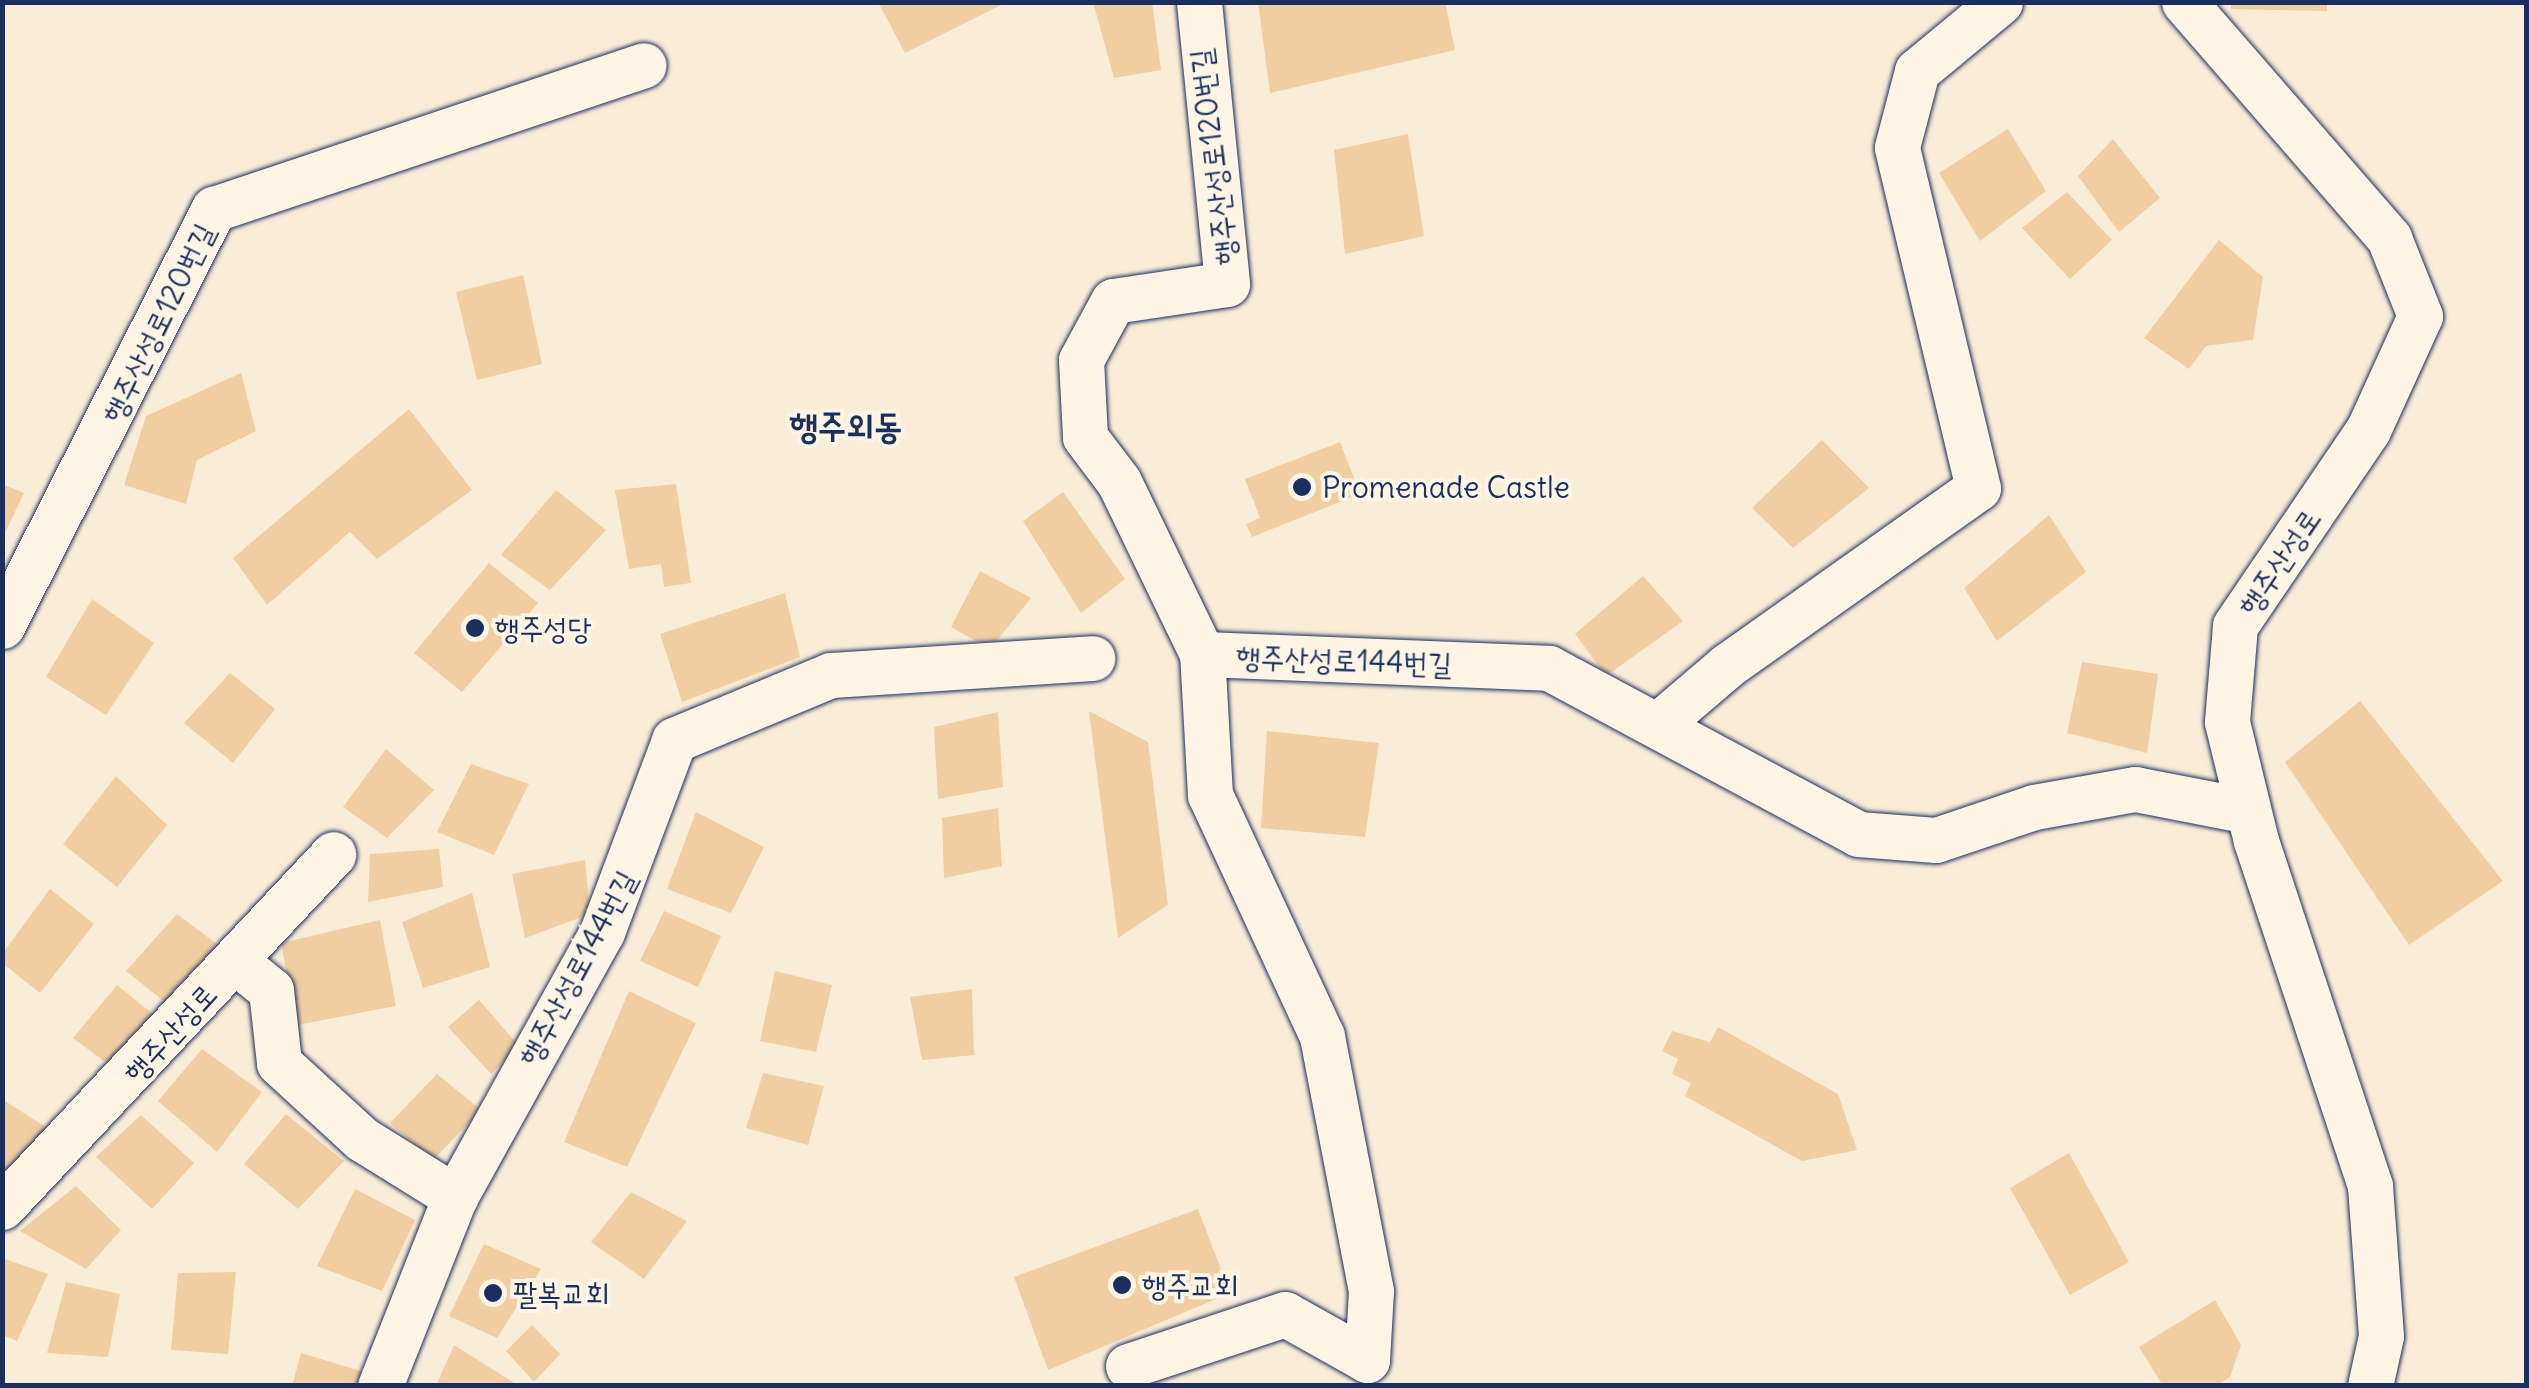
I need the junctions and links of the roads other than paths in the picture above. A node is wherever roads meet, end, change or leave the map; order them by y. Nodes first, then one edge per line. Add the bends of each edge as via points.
1 (1199, 2) edge
2 (2000, 2) edge
3 (2184, 2) edge
4 (644, 65) dead end
5 (2, 626) edge
6 (1202, 654) junction
7 (1092, 658) dead end
8 (1660, 724) junction
9 (2248, 811) junction
10 (333, 854) dead end
11 (235, 961) junction
12 (455, 1198) junction
13 (2, 1207) edge
14 (1128, 1366) dead end
15 (380, 1386) edge
16 (2370, 1386) edge

1 - 6 street, 행주산성로120번길 via 1228,284 1113,301 1081,360 1086,437 1119,482
2 - 8 street via 1917,71 1897,147 1978,488 1728,665
3 - 9 street, 행주산성로 via 2389,238 2420,316 2368,430 2236,626 2227,722
4 - 5 street, 행주산성로120번길 via 214,209
6 - 8 street, 행주산성로144번길 via 1548,668
6 - 14 street, 행주산성로144번길 via 1210,796 1322,1036 1371,1291 1367,1360 1286,1314
7 - 12 street, 행주산성로144번길 via 830,675 674,740 602,932
8 - 9 street, 행주산성로144번길 via 1858,834 1936,840 2034,807 2136,789
9 - 16 street, 행주산성로 via 2370,1186 2381,1336
10 - 11 street, 행주산성로
11 - 12 street via 270,990 279,1063 362,1139
11 - 13 street, 행주산성로
12 - 15 street, 행주산성로144번길

